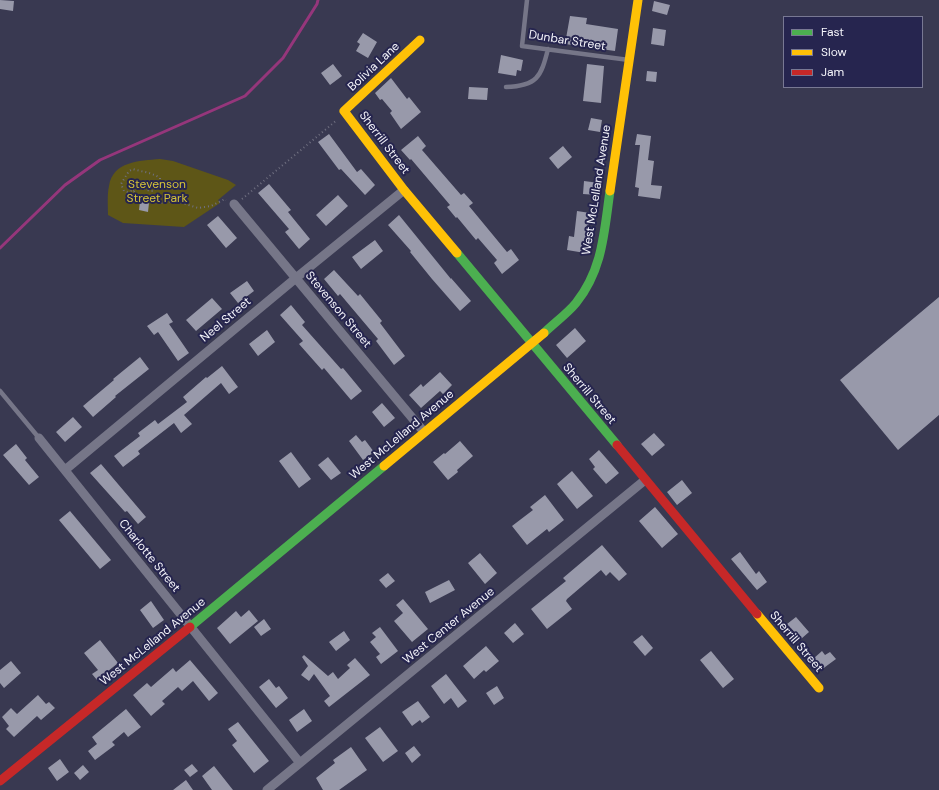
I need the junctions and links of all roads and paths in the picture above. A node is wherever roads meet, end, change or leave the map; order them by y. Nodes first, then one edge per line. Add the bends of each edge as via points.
1 (527, 0) edge
2 (638, 0) edge
3 (420, 40) dead end
4 (548, 50) junction
5 (629, 61) junction
6 (506, 87) dead end
7 (344, 111) junction
8 (133, 190) junction
9 (404, 190) junction
10 (235, 204) junction
11 (296, 278) junction
12 (532, 344) junction
13 (0, 391) edge
14 (424, 432) junction
15 (39, 438) joint
16 (65, 470) junction
17 (645, 480) junction
18 (190, 627) junction
19 (819, 688) dead end
20 (300, 763) junction
21 (0, 781) edge
22 (267, 790) edge

1 - 4 lane, Dunbar Street via 522,46
2 - 5 street, West McLelland Avenue
3 - 7 street, Bolivia Lane
4 - 5 lane, Dunbar Street
4 - 6 lane via 544,66 536,79 523,86
5 - 12 street, West McLelland Avenue via 602,253 591,280 575,304
7 - 9 street, Sherrill Street
7 - 10 path via 335,123
8 - 8 path via 124,191 121,184 131,170 144,171 160,178 154,191 139,187
8 - 10 path via 139,199 160,203 176,201 198,208 211,206 224,199
9 - 11 street, Neel Street
9 - 12 street, Sherrill Street
10 - 11 street, Stevenson Street
11 - 14 street, Stevenson Street
11 - 16 street, Neel Street
12 - 14 street, West McLelland Avenue
12 - 17 street, Sherrill Street
13 - 15 lane
14 - 18 street, West McLelland Avenue
15 - 16 street, Charlotte Street
16 - 18 street, Charlotte Street
17 - 19 street, Sherrill Street
17 - 20 street, West Center Avenue
18 - 20 street, Charlotte Street
18 - 21 street, West McLelland Avenue
20 - 22 street, West Center Avenue

